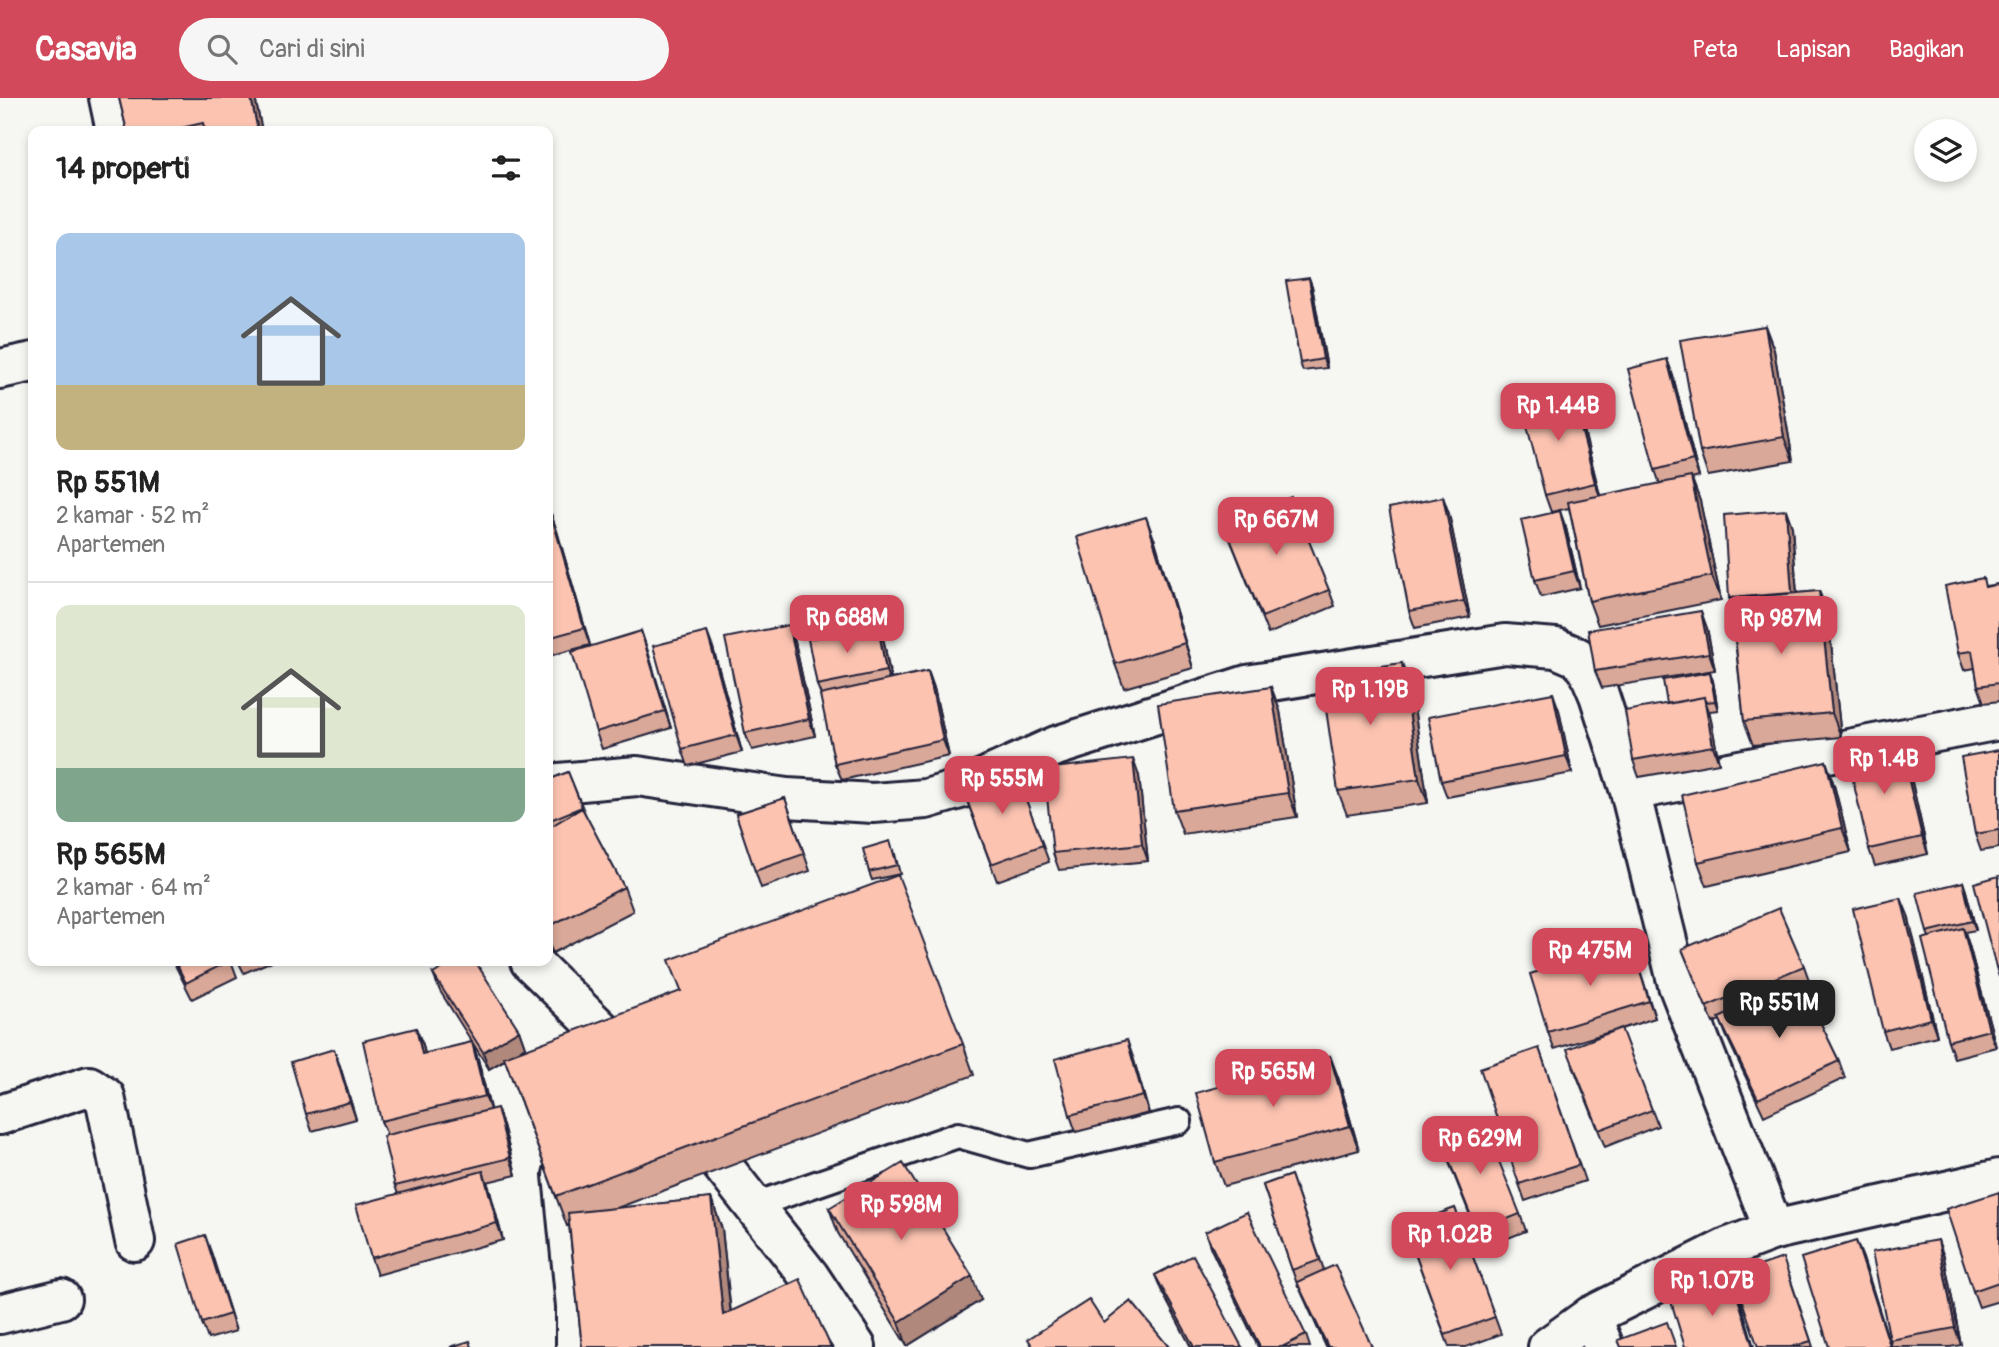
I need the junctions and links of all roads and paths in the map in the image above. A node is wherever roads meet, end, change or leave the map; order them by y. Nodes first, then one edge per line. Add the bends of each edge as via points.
1 (108, 98) edge
2 (115, 126) edge
3 (28, 363) edge
4 (0, 369) edge
5 (1999, 720) edge
6 (553, 784) edge
7 (1630, 791) junction
8 (536, 966) edge
9 (572, 999) junction
10 (569, 1051) edge
11 (0, 1115) edge
12 (1179, 1121) dead end
13 (564, 1142) edge
14 (1999, 1180) edge
15 (755, 1205) junction
16 (1774, 1230) junction
17 (135, 1241) dead end
18 (61, 1299) dead end
19 (0, 1314) edge
20 (1598, 1332) edge
21 (576, 1347) edge
22 (856, 1347) edge
23 (1548, 1347) edge

1 - 2 street
3 - 4 street
5 - 7 street
6 - 7 street via 636,776 787,798 873,803 926,799 960,789 1056,746 1247,685 1505,644 1556,649 1577,657 1588,669
7 - 16 street via 1678,985
8 - 9 street
9 - 10 street
9 - 15 street via 664,1093
11 - 17 street via 89,1086 99,1090 105,1097
12 - 15 lane via 1029,1155 958,1135
13 - 21 street via 562,1168
14 - 16 street
15 - 22 street
16 - 20 street via 1728,1247
18 - 19 street
20 - 23 street

